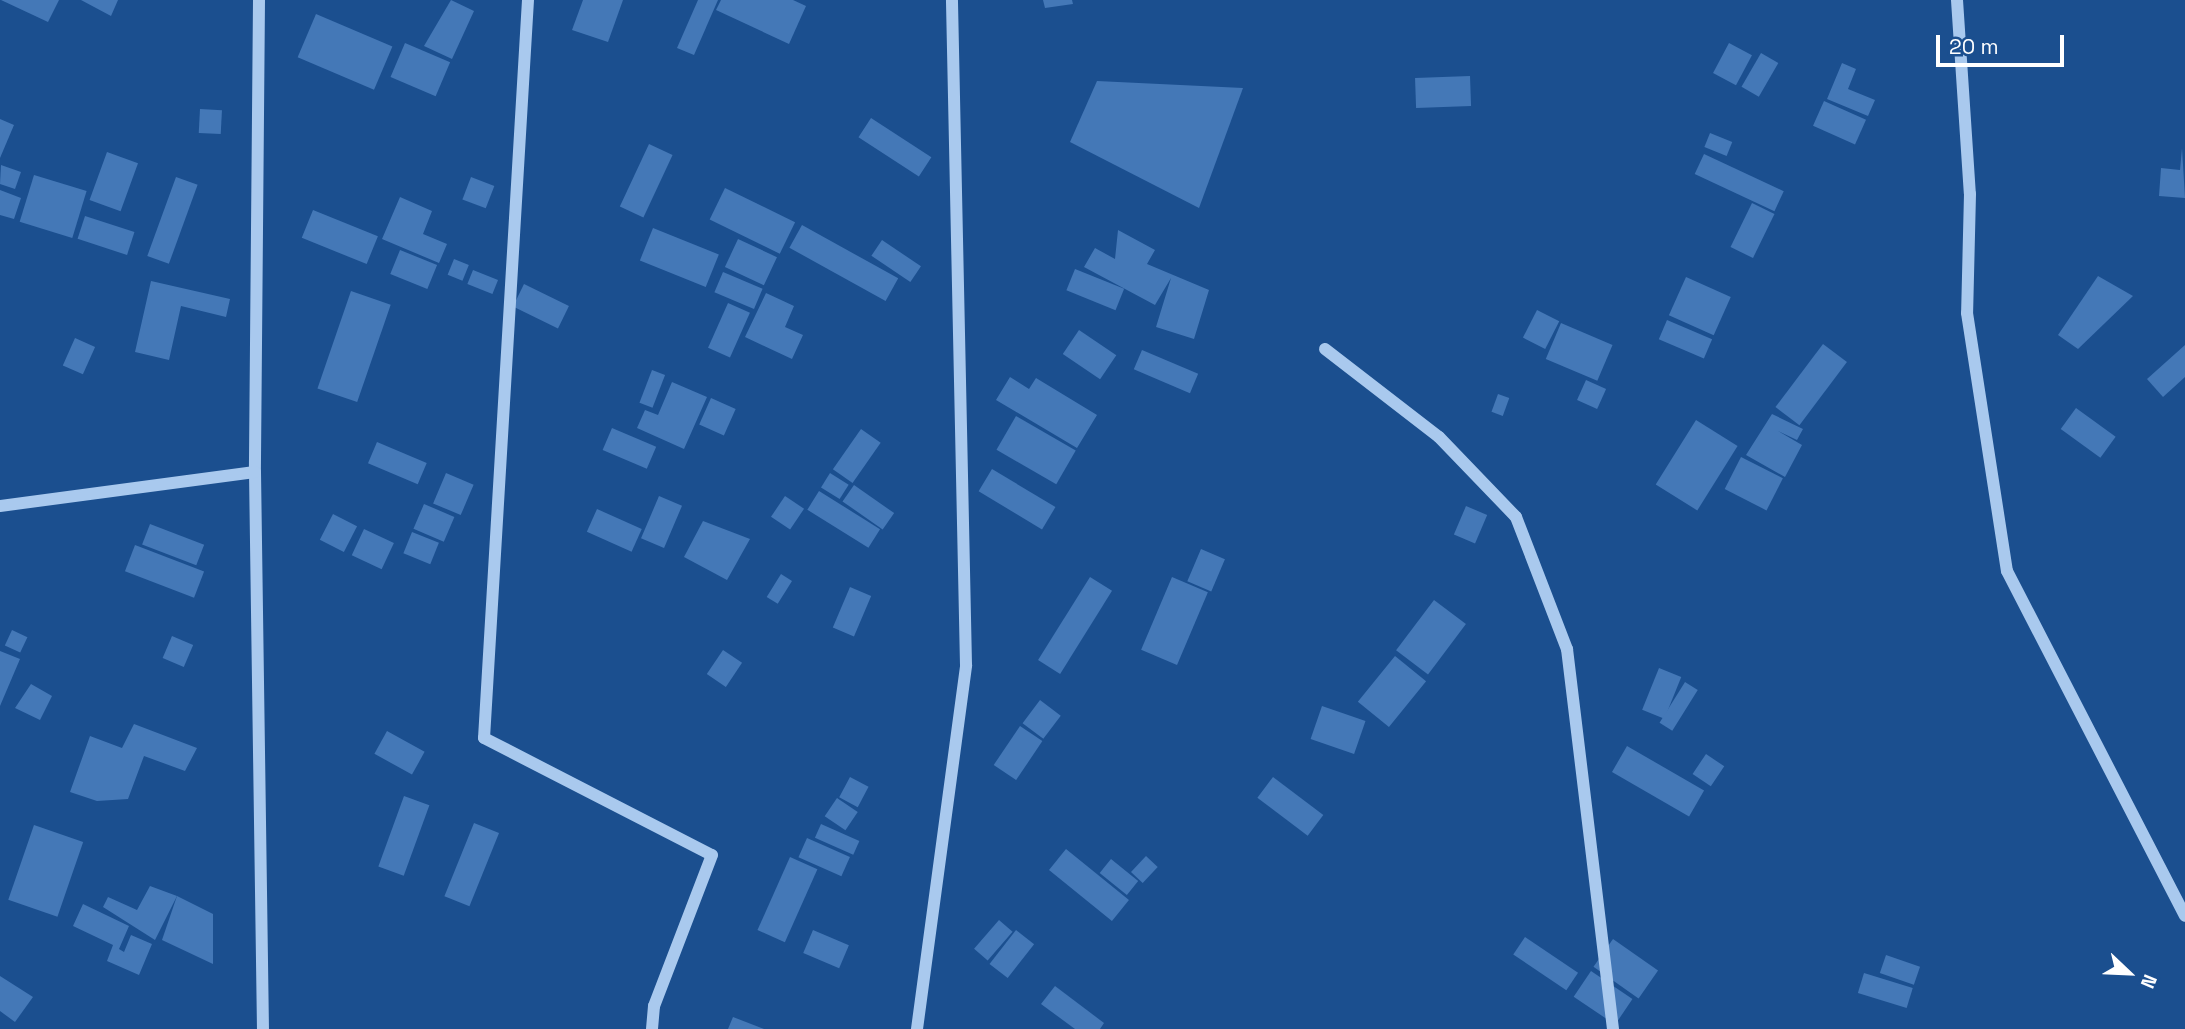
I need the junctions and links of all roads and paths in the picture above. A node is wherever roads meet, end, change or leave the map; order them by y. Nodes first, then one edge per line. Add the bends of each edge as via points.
1 (259, 0) edge
2 (528, 0) edge
3 (952, 0) edge
4 (1957, 0) edge
5 (1325, 349) dead end
6 (255, 472) junction
7 (0, 506) edge
8 (2185, 916) edge
9 (263, 1029) edge
10 (652, 1029) edge
11 (917, 1029) edge
12 (1614, 1029) edge

1 - 6 street
2 - 10 street via 484,738 712,855 654,1006
3 - 11 street via 966,665
4 - 8 street via 1970,194 1967,313 2007,571
5 - 12 street via 1439,438 1516,517 1567,649
6 - 7 street
6 - 9 street

